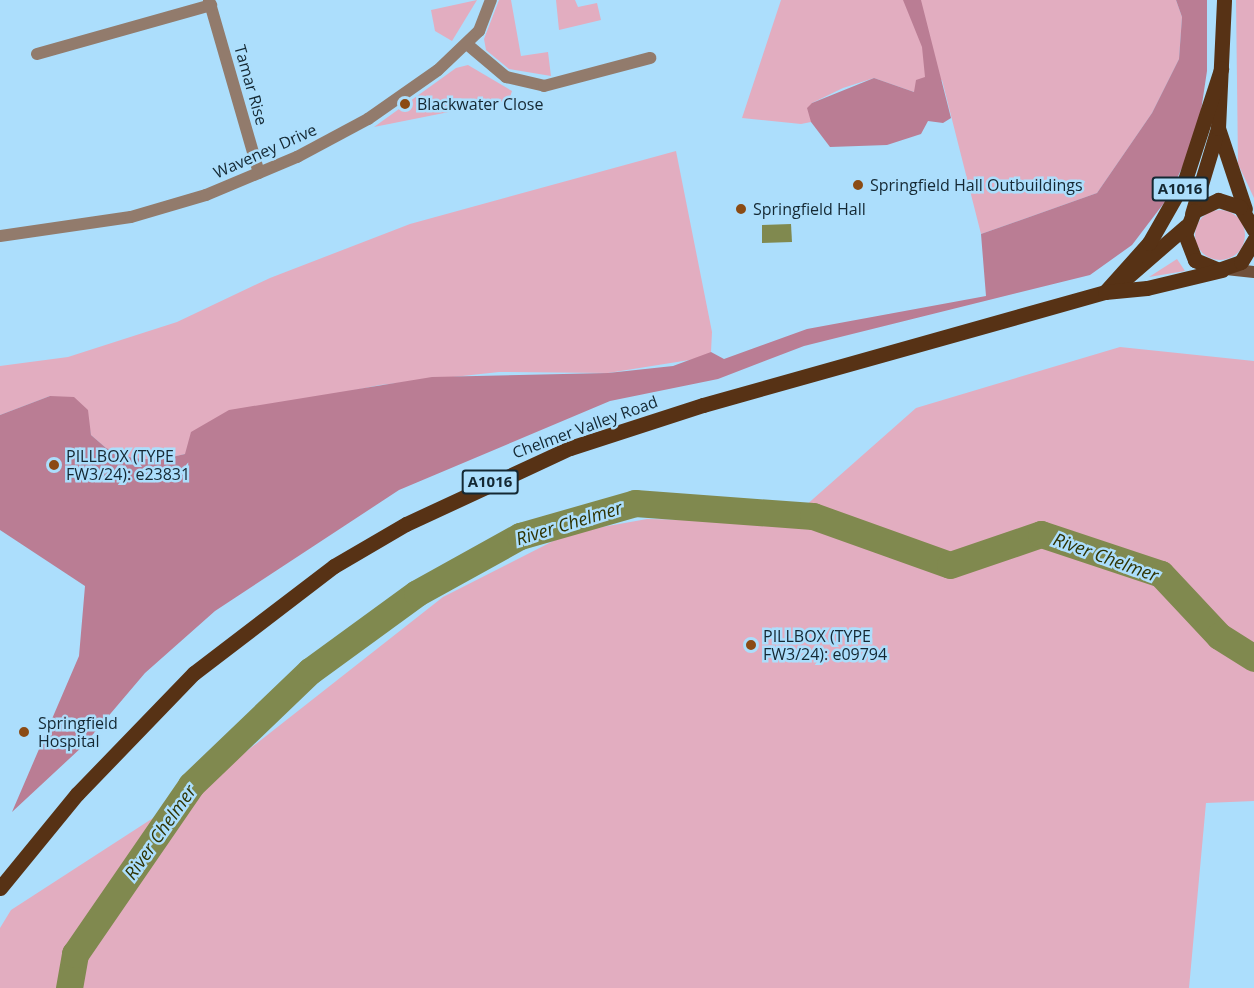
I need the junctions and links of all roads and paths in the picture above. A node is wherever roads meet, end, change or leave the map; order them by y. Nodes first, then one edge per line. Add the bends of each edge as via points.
1 (492, 0) edge
2 (1224, 0) edge
3 (210, 3) edge
4 (468, 45) junction
5 (37, 54) dead end
6 (650, 58) dead end
7 (1221, 69) junction
8 (1218, 128) junction
9 (259, 173) junction
10 (1251, 219) edge
11 (1189, 220) junction
12 (0, 236) edge
13 (1254, 240) edge
14 (1224, 269) junction
15 (1254, 272) edge
16 (1106, 292) junction
17 (0, 888) edge

1 - 4 street, Waveney Drive
2 - 7 main road, Chelmer Valley Road / A1016
3 - 5 street, Tamar Rise
3 - 9 street, Tamar Rise
4 - 6 street via 506,77 544,86
4 - 9 street, Waveney Drive via 368,119
7 - 8 main road, Chelmer Valley Road / A1016
7 - 16 main road, A1016 via 1185,180 1149,243
8 - 10 main road, Chelmer Valley Road / A1016
8 - 11 main road, Chelmer Valley Road / A1016
9 - 12 street, Waveney Drive via 121,220
10 - 11 main road via 1218,200
11 - 14 main road via 1193,257
11 - 16 main road, Chelmer Valley Road / A1016 via 1153,260
13 - 14 main road via 1244,260
14 - 15 street
14 - 16 main road, Chelmer Valley Road / A1016 via 1147,288
16 - 17 main road, Chelmer Valley Road / A1016 via 703,405 570,448 406,524 334,566 194,673 77,794

